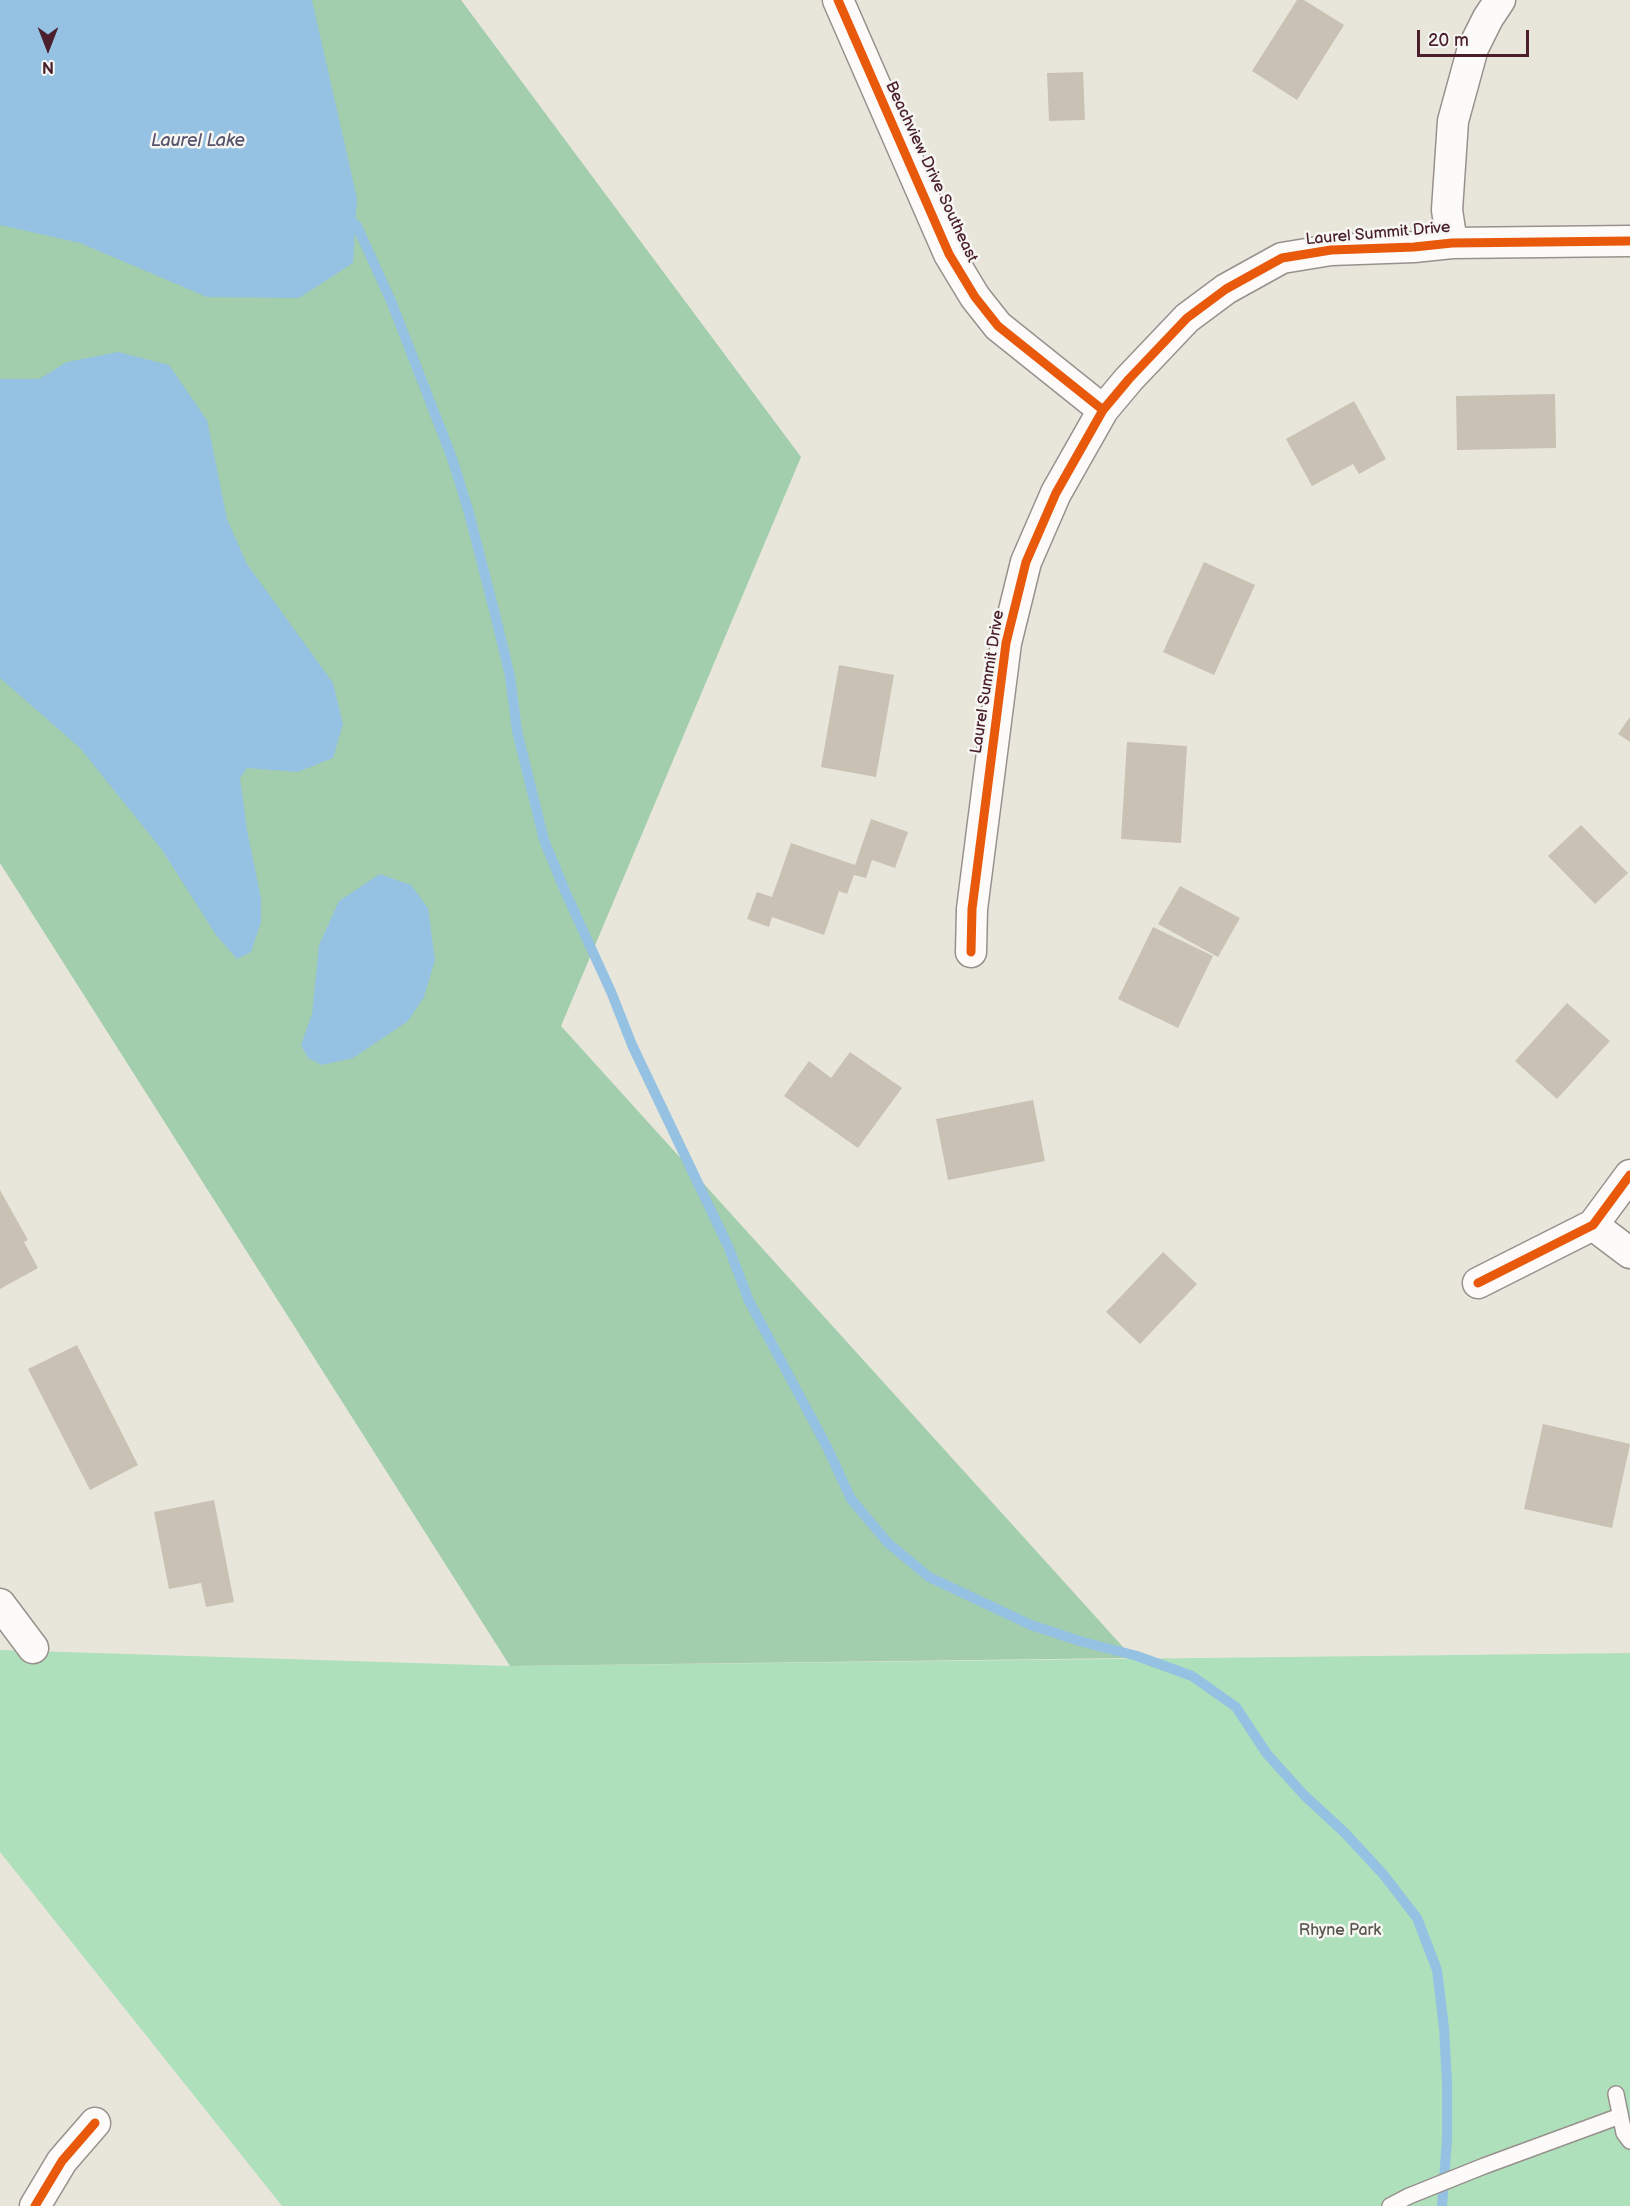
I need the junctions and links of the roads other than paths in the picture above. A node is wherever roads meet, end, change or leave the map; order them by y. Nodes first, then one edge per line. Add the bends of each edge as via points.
1 (838, 0) edge
2 (1500, 0) edge
3 (1630, 241) edge
4 (1452, 243) junction
5 (1103, 410) junction
6 (971, 952) dead end
7 (1630, 1175) edge
8 (1593, 1225) junction
9 (1630, 1253) edge
10 (1478, 1283) dead end
11 (0, 1604) edge
12 (33, 1648) dead end
13 (1616, 2094) dead end
14 (1620, 2116) junction
15 (95, 2123) dead end
16 (1630, 2141) edge
17 (35, 2206) edge
18 (1390, 2206) edge

1 - 5 street, Beachview Drive Southeast via 949,254 975,297 998,326
2 - 4 street via 1473,48 1453,122 1447,210
3 - 4 street, Laurel Summit Drive
4 - 5 street, Laurel Summit Drive via 1331,250 1282,258 1226,289 1187,318
5 - 6 street, Laurel Summit Drive via 1056,493 1026,562 1009,631 972,909
7 - 8 street
8 - 9 street
8 - 10 street
11 - 12 street
13 - 14 lane
14 - 16 lane
14 - 18 lane
15 - 17 street via 62,2161

